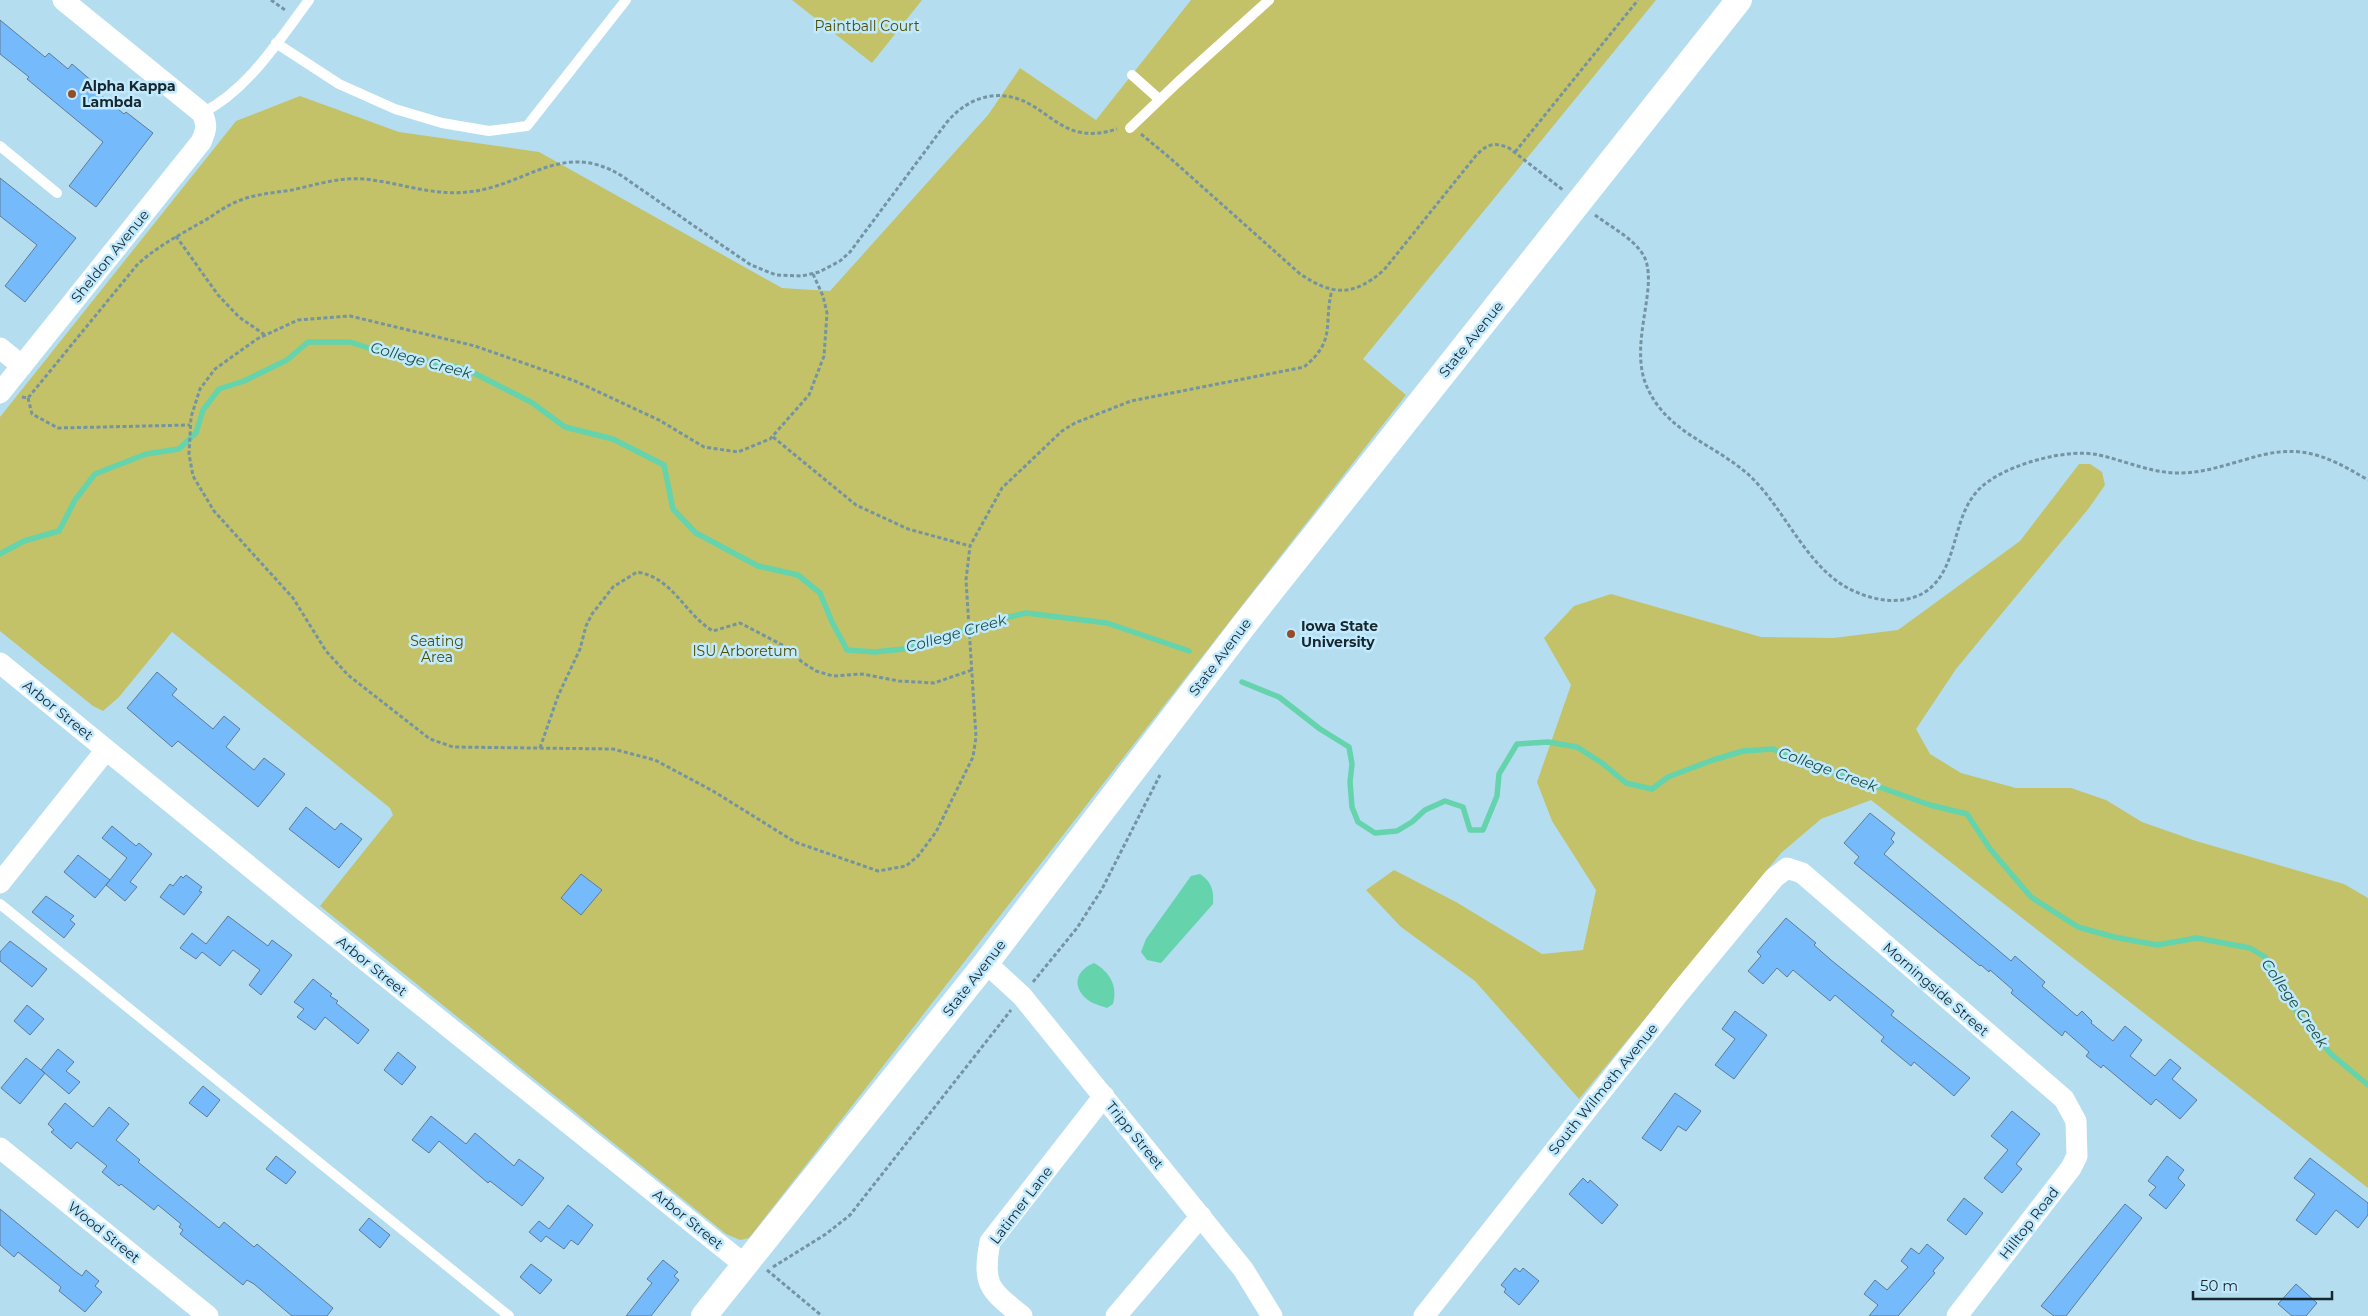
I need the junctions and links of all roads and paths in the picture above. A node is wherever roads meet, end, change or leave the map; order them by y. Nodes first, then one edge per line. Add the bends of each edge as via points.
1 (63, 0) edge
2 (310, 0) edge
3 (626, 0) edge
4 (1269, 0) edge
5 (1638, 0) edge
6 (1739, 0) edge
7 (276, 43) junction
8 (1132, 75) dead end
9 (1159, 99) junction
10 (202, 114) junction
11 (1130, 128) junction
12 (0, 146) edge
13 (1515, 152) junction
14 (1565, 192) dead end
15 (57, 193) dead end
16 (1597, 216) dead end
17 (176, 236) junction
18 (813, 274) junction
19 (1332, 290) junction
20 (266, 335) junction
21 (0, 348) edge
22 (22, 366) junction
23 (9, 394) edge
24 (28, 398) junction
25 (190, 425) junction
26 (773, 437) junction
27 (2368, 480) edge
28 (970, 546) junction
29 (0, 663) edge
30 (972, 670) junction
31 (540, 748) junction
32 (106, 750) junction
33 (1163, 769) dead end
34 (1788, 868) joint
35 (0, 883) edge
36 (0, 904) edge
37 (986, 963) junction
38 (1029, 988) dead end
39 (1015, 1006) dead end
40 (1104, 1096) junction
41 (2076, 1121) joint
42 (0, 1148) edge
43 (1201, 1216) junction
44 (759, 1269) junction
45 (208, 1316) edge
46 (509, 1316) edge
47 (704, 1316) edge
48 (822, 1316) edge
49 (1022, 1316) edge
50 (1116, 1316) edge
51 (1272, 1316) edge
52 (1424, 1316) edge
53 (1957, 1316) edge

1 - 10 street
2 - 7 lane
3 - 7 lane via 527,126 489,131 442,123 395,108 339,84
4 - 9 lane
5 - 13 path
6 - 37 street, State Avenue via 1244,625
7 - 10 lane via 227,99
8 - 9 lane
9 - 11 lane
10 - 22 street, Sheldon Avenue via 206,131 201,142
11 - 18 path via 1100,134 1078,132 1012,97 1000,95 976,99 947,122 850,252 828,268
11 - 19 path via 1170,158 1299,273
12 - 15 lane
13 - 14 path
13 - 19 path via 1500,144 1480,150 1384,270 1355,288
16 - 27 path via 1635,245 1647,261 1649,282 1639,356 1645,384 1659,408 1680,430 1754,480 1823,568 1859,593 1905,600 1926,591 1942,575 1964,510 1980,487 2001,474 2075,453 2096,454 2150,470 2180,473 2209,470 2274,451 2300,451 2331,460
17 - 18 path via 236,202 334,181 360,179 431,192 466,192 500,186 556,164 583,161 603,165 615,172 751,265 776,275
17 - 20 path via 218,296 239,317
17 - 24 path via 137,265
18 - 26 path via 823,296 826,314 824,356 809,395
19 - 28 path via 1329,329 1317,356 1304,367 1132,401 1075,423 1062,430 1002,488
20 - 25 path via 215,369 200,389
20 - 26 path via 298,320 350,316 475,346 575,381 660,420 704,447 738,452
21 - 22 street
22 - 23 street, Sheldon Avenue
23 - 24 path
24 - 25 path via 32,414 58,428
25 - 31 path via 189,454 193,476 214,511 292,598 326,651 348,675 430,739 453,747
26 - 28 path via 856,505 908,529
28 - 30 path via 966,580
29 - 32 street, Arbor Street
30 - 31 path via 934,683 862,674 833,676 816,671 788,648 740,623 713,631 699,623 670,588 647,573 637,572 613,587 592,614
30 - 31 path via 976,737 973,757 936,832 906,866 878,871 794,842 713,791 655,760 613,749
32 - 35 street
32 - 44 street, Arbor Street via 296,905
33 - 38 path via 1102,888 1077,928
34 - 41 street, Morningside Street via 1802,873 2064,1099
34 - 52 street, South Wilmoth Avenue via 1774,878 1679,993
36 - 46 lane
37 - 40 street, Tripp Street via 1022,996
37 - 44 street, State Avenue
39 - 44 path via 850,1215 826,1234
40 - 43 street, Tripp Street
40 - 49 street, Latimer Lane via 990,1242 985,1266 988,1282 999,1298
41 - 53 street, Hilltop Road via 2077,1156 2071,1168
42 - 45 street, Wood Street
43 - 50 street
43 - 51 street, Tripp Street via 1244,1269
44 - 47 street, State Avenue
44 - 48 path

